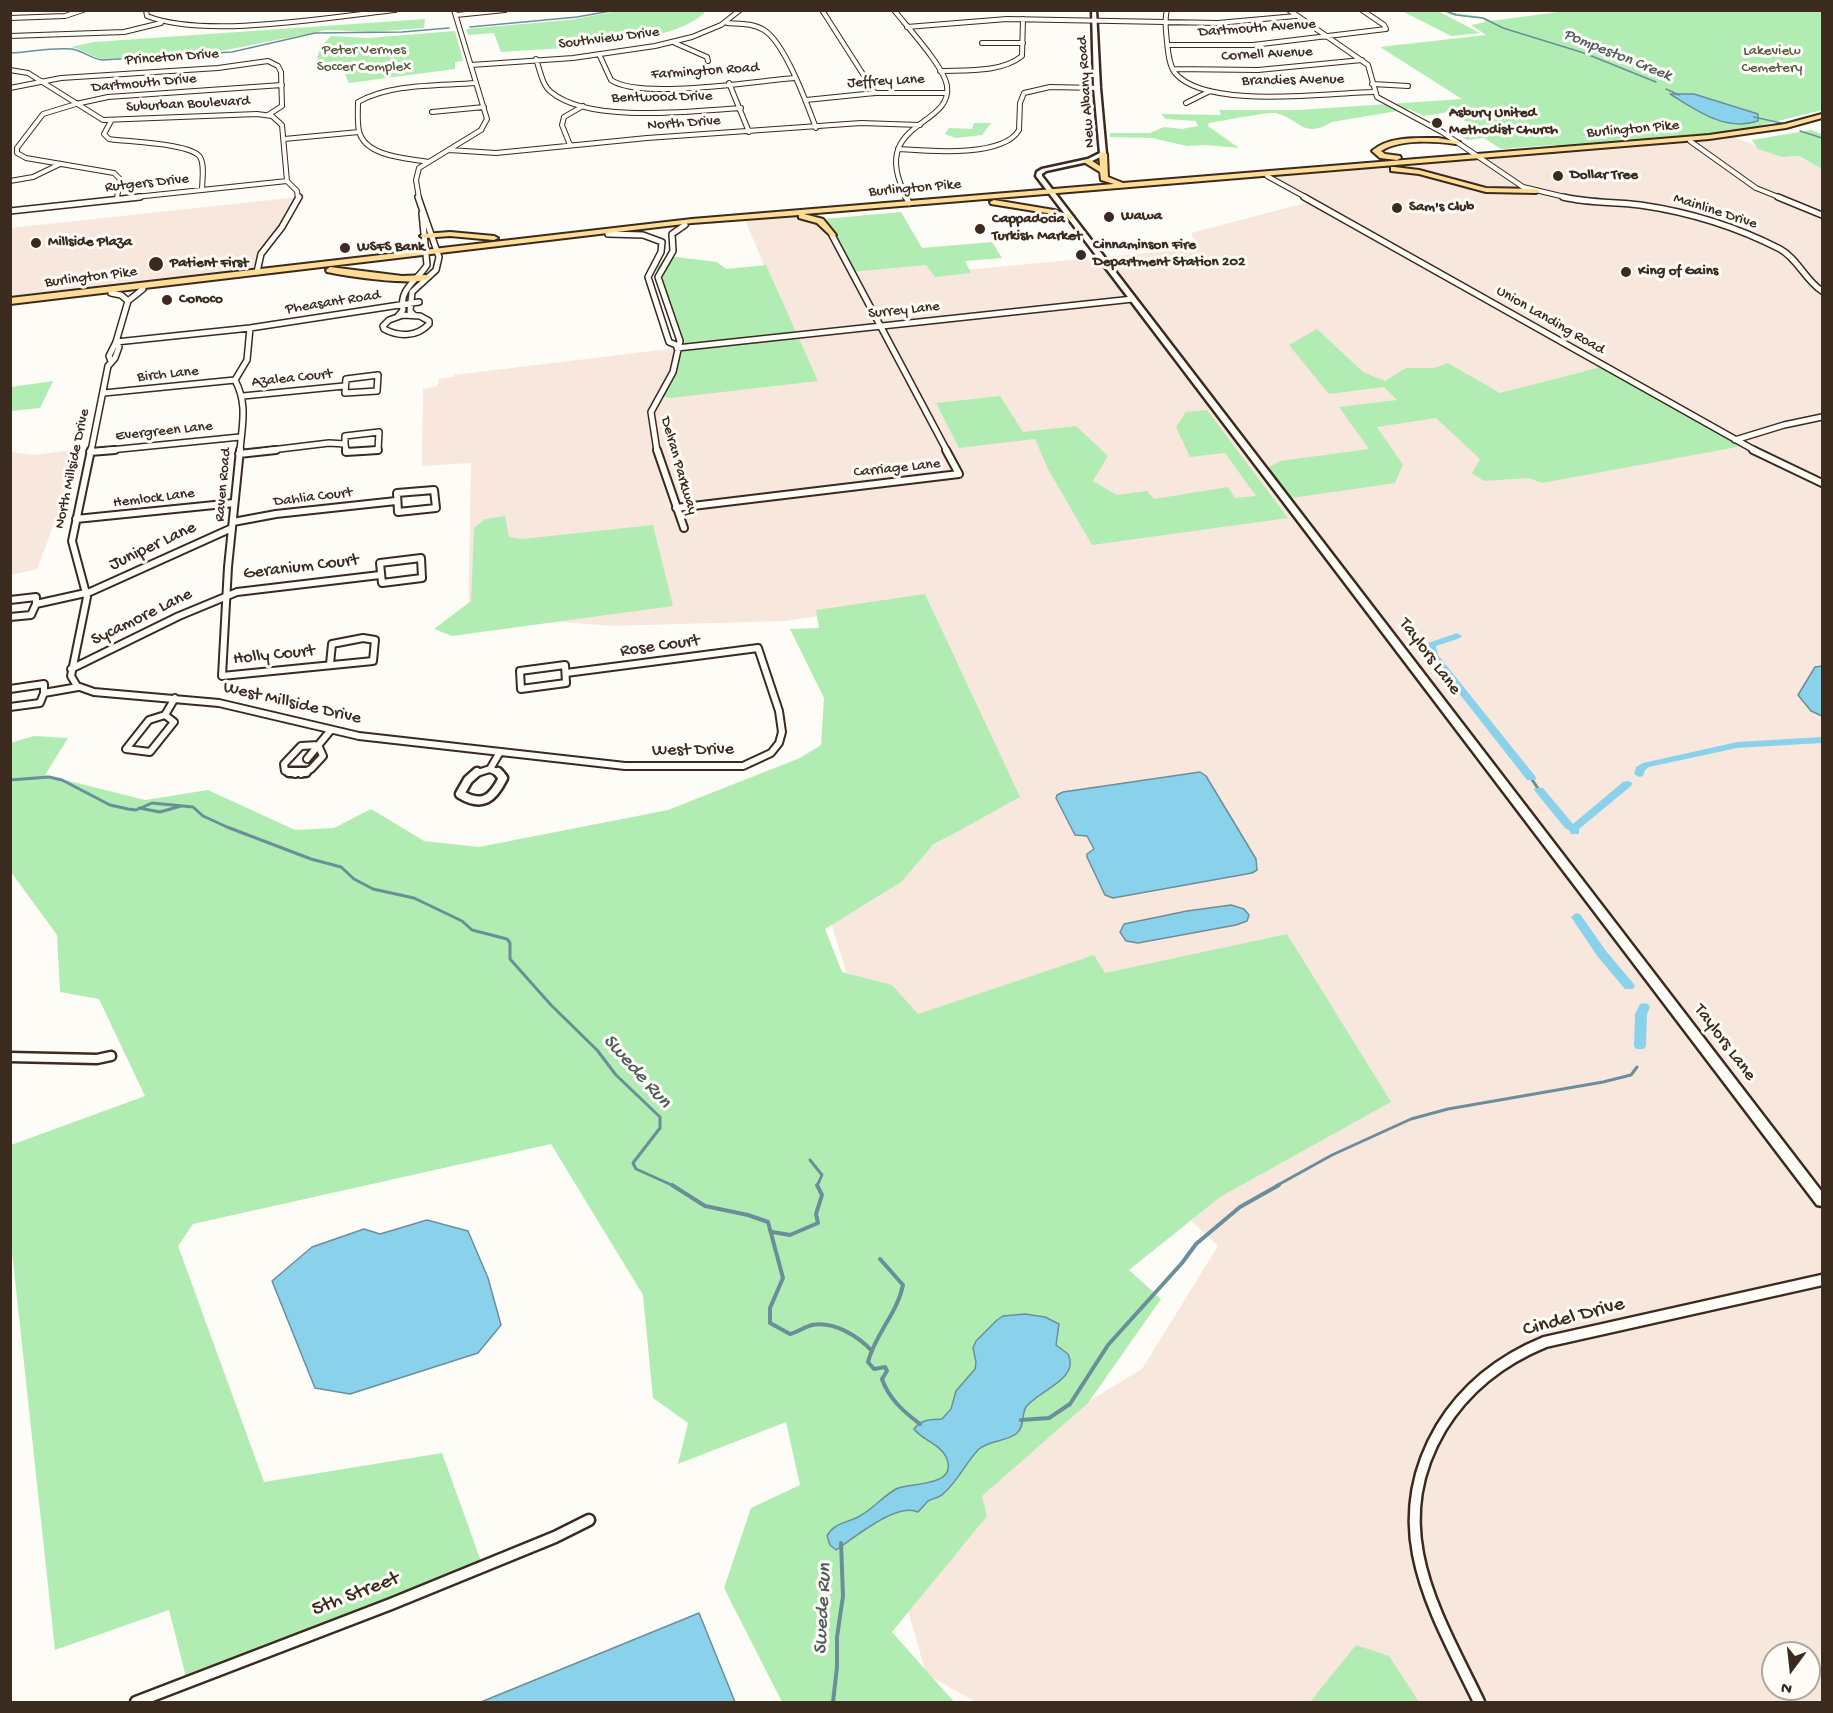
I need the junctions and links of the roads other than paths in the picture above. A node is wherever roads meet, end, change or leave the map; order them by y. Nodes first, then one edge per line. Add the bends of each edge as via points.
1 (83, 10) edge
2 (146, 10) edge
3 (330, 10) edge
4 (505, 10) edge
5 (740, 10) edge
6 (822, 10) edge
7 (894, 10) edge
8 (1094, 10) edge
9 (1167, 10) edge
10 (1289, 10) edge
11 (1362, 10) edge
12 (392, 11) edge
13 (455, 13) edge
14 (331, 16) junction
15 (1296, 16) junction
16 (10, 18) edge
17 (1023, 19) junction
18 (1094, 21) junction
19 (1166, 22) junction
20 (161, 23) junction
21 (727, 23) junction
22 (907, 27) junction
23 (10, 36) edge
24 (1328, 37) junction
25 (675, 43) junction
26 (982, 43) dead end
27 (1023, 44) junction
28 (1169, 45) junction
29 (599, 54) junction
30 (536, 59) junction
31 (1362, 60) junction
32 (708, 61) dead end
33 (471, 65) junction
34 (1173, 69) junction
35 (10, 70) edge
36 (940, 71) junction
37 (794, 78) junction
38 (41, 81) junction
39 (476, 83) junction
40 (729, 83) junction
41 (1372, 84) junction
42 (282, 86) junction
43 (1408, 86) dead end
44 (10, 88) edge
45 (1097, 88) junction
46 (1210, 91) junction
47 (1373, 92) junction
48 (875, 93) junction
49 (946, 93) junction
50 (806, 100) junction
51 (76, 104) junction
52 (1186, 104) dead end
53 (583, 106) junction
54 (484, 107) junction
55 (741, 108) junction
56 (432, 112) dead end
57 (268, 114) junction
58 (1822, 118) edge
59 (111, 121) junction
60 (920, 125) junction
61 (816, 128) junction
62 (1437, 129) junction
63 (359, 132) junction
64 (749, 132) junction
65 (284, 140) junction
66 (1690, 141) junction
67 (1456, 142) junction
68 (570, 145) junction
69 (897, 149) junction
70 (449, 150) junction
71 (1103, 154) junction
72 (1485, 156) junction
73 (1432, 159) junction
74 (1086, 161) junction
75 (429, 162) junction
76 (60, 164) junction
77 (1369, 167) junction
78 (1103, 171) junction
79 (1267, 176) junction
80 (287, 181) junction
81 (10, 182) edge
82 (1130, 184) junction
83 (1525, 186) junction
84 (202, 190) junction
85 (1506, 190) junction
86 (1052, 192) junction
87 (1540, 192) junction
88 (117, 199) junction
89 (977, 200) junction
90 (909, 203) junction
91 (1063, 207) junction
92 (1040, 209) junction
93 (10, 211) edge
94 (839, 212) junction
95 (1822, 215) edge
96 (791, 216) junction
97 (1070, 217) junction
98 (685, 225) junction
99 (608, 234) junction
100 (428, 235) junction
101 (832, 235) junction
102 (532, 239) junction
103 (432, 253) junction
104 (303, 270) junction
105 (257, 272) junction
106 (426, 278) junction
107 (413, 279) junction
108 (143, 289) junction
109 (1822, 291) edge
110 (111, 293) junction
111 (1133, 298) junction
112 (128, 301) junction
113 (419, 302) dead end
114 (10, 303) edge
115 (410, 303) junction
116 (401, 305) junction
117 (414, 315) junction
118 (398, 316) junction
119 (881, 325) junction
120 (250, 328) junction
121 (116, 342) junction
122 (677, 347) junction
123 (235, 380) junction
124 (344, 386) junction
125 (104, 393) junction
126 (243, 396) junction
127 (1822, 417) edge
128 (240, 437) junction
129 (1735, 440) junction
130 (345, 444) junction
131 (90, 452) junction
132 (238, 454) junction
133 (1822, 483) edge
134 (396, 501) junction
135 (234, 503) junction
136 (676, 508) junction
137 (76, 519) junction
138 (232, 525) junction
139 (684, 528) dead end
140 (380, 575) junction
141 (87, 593) junction
142 (227, 595) junction
143 (10, 600) edge
144 (36, 604) junction
145 (10, 617) edge
146 (758, 648) joint
147 (330, 664) junction
148 (72, 669) junction
149 (566, 674) junction
150 (78, 687) junction
151 (10, 689) edge
152 (45, 693) junction
153 (175, 698) junction
154 (10, 707) edge
155 (165, 715) junction
156 (330, 731) junction
157 (318, 745) junction
158 (500, 752) junction
159 (307, 759) dead end
160 (490, 769) junction
161 (111, 1056) dead end
162 (10, 1058) edge
163 (1822, 1201) edge
164 (1822, 1280) edge
165 (589, 1520) dead end
166 (136, 1702) edge
167 (1479, 1702) edge

1 - 16 street via 65,16
2 - 20 street via 149,19
3 - 14 street
4 - 13 street
5 - 21 street, Southview Drive
6 - 48 street
7 - 22 street
8 - 18 street, New Albany Road
9 - 19 street
10 - 15 street
11 - 24 street, Dartmouth Avenue via 1386,29
12 - 14 street
13 - 33 street
14 - 20 street via 204,26
15 - 19 street via 1218,23
15 - 24 street
17 - 18 street
17 - 22 street
17 - 27 street
18 - 19 street
18 - 45 street, New Albany Road
19 - 28 street
20 - 23 street via 124,32
21 - 25 street, Southview Drive
21 - 37 street via 768,33
22 - 36 street
24 - 28 street, Dartmouth Avenue via 1253,45
24 - 31 street
25 - 29 street, Southview Drive
25 - 32 street
26 - 27 street
27 - 36 street via 1022,56 1014,63
28 - 34 street
29 - 30 street, Southview Drive
29 - 40 street, Farmington Road via 610,78 627,86
30 - 33 street, Southview Drive
30 - 53 street, Bentwood Drive via 552,93
31 - 34 street, Cornell Avenue via 1267,69
31 - 41 street via 1371,68
33 - 39 street
34 - 46 street, Brandies Avenue via 1181,79
35 - 38 street, Suburban Boulevard via 28,73
36 - 49 street
37 - 40 street, Farmington Road
37 - 50 street
38 - 42 street, Princeton Drive via 264,61 278,66
38 - 44 street, Princeton Drive
38 - 51 street, Suburban Boulevard
39 - 54 street
39 - 63 street via 366,96 356,107
40 - 55 street
41 - 43 street
41 - 47 street
42 - 51 street, Dartmouth Drive via 108,97
42 - 57 street via 283,104
45 - 69 street via 1050,87 1024,93 1020,99 1019,131 1002,143 950,151
45 - 71 street, New Albany Road
46 - 47 street, Brandies Avenue via 1262,97
46 - 52 street
47 - 62 street via 1384,102
48 - 49 street, Jeffrey Lane
48 - 50 street, Jeffrey Lane
49 - 60 street via 941,105
50 - 61 street
51 - 59 street, Suburban Boulevard
51 - 76 street, Dartmouth Drive via 43,114 16,151 26,158
53 - 55 street, Bentwood Drive via 636,113
53 - 68 street via 564,117 562,125
54 - 56 street
54 - 70 street via 484,126
55 - 64 street
57 - 59 street, Suburban Boulevard
57 - 65 street, Suburban Boulevard via 281,121
58 - 66 highway, Burlington Pike via 1778,131
58 - 72 highway, Burlington Pike via 1726,135
59 - 84 street via 104,134 109,139 181,148 197,154 201,159
60 - 61 street, North Drive via 883,122
60 - 69 street
61 - 64 street, North Drive
62 - 67 street
62 - 72 street
63 - 65 street
63 - 75 street via 364,144 374,150
64 - 68 street, North Drive
65 - 80 street, Suburban Boulevard
66 - 72 highway, Burlington Pike
66 - 95 street via 1756,188
67 - 72 street
67 - 73 highway via 1435,139 1383,145 1376,151 1392,158
68 - 70 street, North Drive via 496,153
69 - 90 street via 897,179
70 - 75 street
71 - 74 street, New Albany Road
71 - 78 highway
72 - 73 highway, Burlington Pike
72 - 77 highway, Burlington Pike
72 - 83 street
72 - 83 street
73 - 82 highway, Burlington Pike
74 - 78 highway
74 - 86 street via 1043,170 1040,177
75 - 100 street via 419,168 414,178
76 - 81 street via 33,177
76 - 88 street, Dartmouth Drive via 114,173 120,179
77 - 79 highway, Burlington Pike
77 - 85 highway via 1419,172 1475,188
78 - 82 highway via 1107,181
79 - 86 highway, Burlington Pike
79 - 129 street, Union Landing Road
80 - 84 street, Rutgers Drive
80 - 105 street, Suburban Boulevard via 299,197 278,233 261,250
82 - 86 highway, Burlington Pike
83 - 85 highway
83 - 87 street
83 - 87 street
84 - 88 street, Rutgers Drive
85 - 87 highway
86 - 89 highway, Burlington Pike
86 - 90 highway, Burlington Pike
86 - 91 street, Taylors Lane
87 - 109 street, Mainline Drive via 1575,200 1670,210 1724,225 1782,250
88 - 93 street, Rutgers Drive
89 - 92 highway
89 - 94 highway, Burlington Pike
90 - 102 highway, Burlington Pike
91 - 92 highway
91 - 97 street, Taylors Lane
92 - 97 highway
94 - 96 highway, Burlington Pike
94 - 101 highway via 828,221
96 - 98 highway, Burlington Pike
96 - 101 highway via 818,220
97 - 111 street, Taylors Lane
98 - 99 highway, Burlington Pike
98 - 122 street, Delran Parkway via 672,234 673,251 658,277 680,341
99 - 103 highway, Burlington Pike
99 - 122 street via 642,235 662,242 662,253 648,277 669,342
100 - 102 highway
100 - 103 street
100 - 103 street
101 - 119 street, Carriage Lane
102 - 103 highway, Burlington Pike
103 - 104 highway, Burlington Pike
103 - 105 highway, Burlington Pike
103 - 106 street via 438,265
103 - 107 street via 426,267
104 - 107 highway via 355,271
104 - 108 highway, Burlington Pike
105 - 114 highway, Burlington Pike
106 - 107 highway
106 - 115 street via 413,290
107 - 116 street via 405,289
108 - 110 highway, Burlington Pike
108 - 112 street
110 - 112 street
110 - 114 highway, Burlington Pike
111 - 119 street, Surrey Lane
111 - 163 street, Taylors Lane
112 - 121 street, North Millside Drive
113 - 115 street, Pheasant Road
115 - 116 street, Pheasant Road
115 - 117 street
116 - 118 street via 403,310
116 - 120 street, Pheasant Road
117 - 118 street
117 - 118 street via 428,319 429,324 420,332 405,335 383,328
119 - 122 street, Surrey Lane
119 - 136 street, Carriage Lane via 959,474
120 - 121 street, Pheasant Road
120 - 123 street via 246,362
121 - 125 street, North Millside Drive via 118,347 108,366
122 - 136 street, Delran Parkway via 677,363 650,417
123 - 125 street, Birch Lane
123 - 126 street
124 - 124 street, Azalea Court via 345,393 377,391 378,375 346,379
124 - 126 street, Azalea Court
125 - 131 street, North Millside Drive
126 - 128 street, Raven Road
127 - 129 street
128 - 131 street, Evergreen Lane
128 - 132 street, Raven Road
129 - 133 street, Union Landing Road
130 - 130 street via 346,452 378,450 379,432 345,435
130 - 132 street
131 - 137 street, North Millside Drive
132 - 135 street, Raven Road
134 - 134 street, Dahlia Court via 398,512 436,508 434,490 397,493
134 - 138 street, Dahlia Court via 276,514
135 - 137 street, Hemlock Lane
135 - 138 street, Raven Road
136 - 139 street, Delran Parkway
137 - 141 street, North Millside Drive via 72,545
138 - 141 street, Juniper Lane
138 - 142 street, Raven Road
140 - 140 street, Geranium Court via 382,583 423,578 421,558 380,563
140 - 142 street, Geranium Court
141 - 144 street, Juniper Lane
141 - 148 street, North Millside Drive
142 - 147 street, Holly Court via 222,676
142 - 148 street, Sycamore Lane
143 - 144 street via 36,597
144 - 145 street via 31,615
146 - 149 street, Rose Court
146 - 158 street, West Drive via 782,732 776,748 758,761 728,768 634,767
147 - 147 street, Holly Court via 373,661 375,640 363,638 332,644
148 - 150 street, North Millside Drive via 71,678
149 - 149 street, Rose Court via 566,683 521,689 520,671 565,665
150 - 152 street
150 - 153 street, West Millside Drive via 99,693
151 - 152 street via 44,684
152 - 154 street via 40,703
153 - 155 street
153 - 156 street, West Millside Drive via 233,704
155 - 155 street via 149,720 126,749 150,752 174,722
156 - 157 street
156 - 158 street, West Millside Drive
157 - 157 street via 323,756 310,772 302,775 285,771 284,764 301,746
157 - 159 street
158 - 160 street
160 - 160 street via 500,772 503,778 493,797 484,800 460,794 471,774
161 - 162 street
164 - 167 street, Cindel Drive via 1538,1345 1495,1366 1453,1408 1421,1459 1412,1521 1428,1592
165 - 166 street, 5th Street via 424,1590

